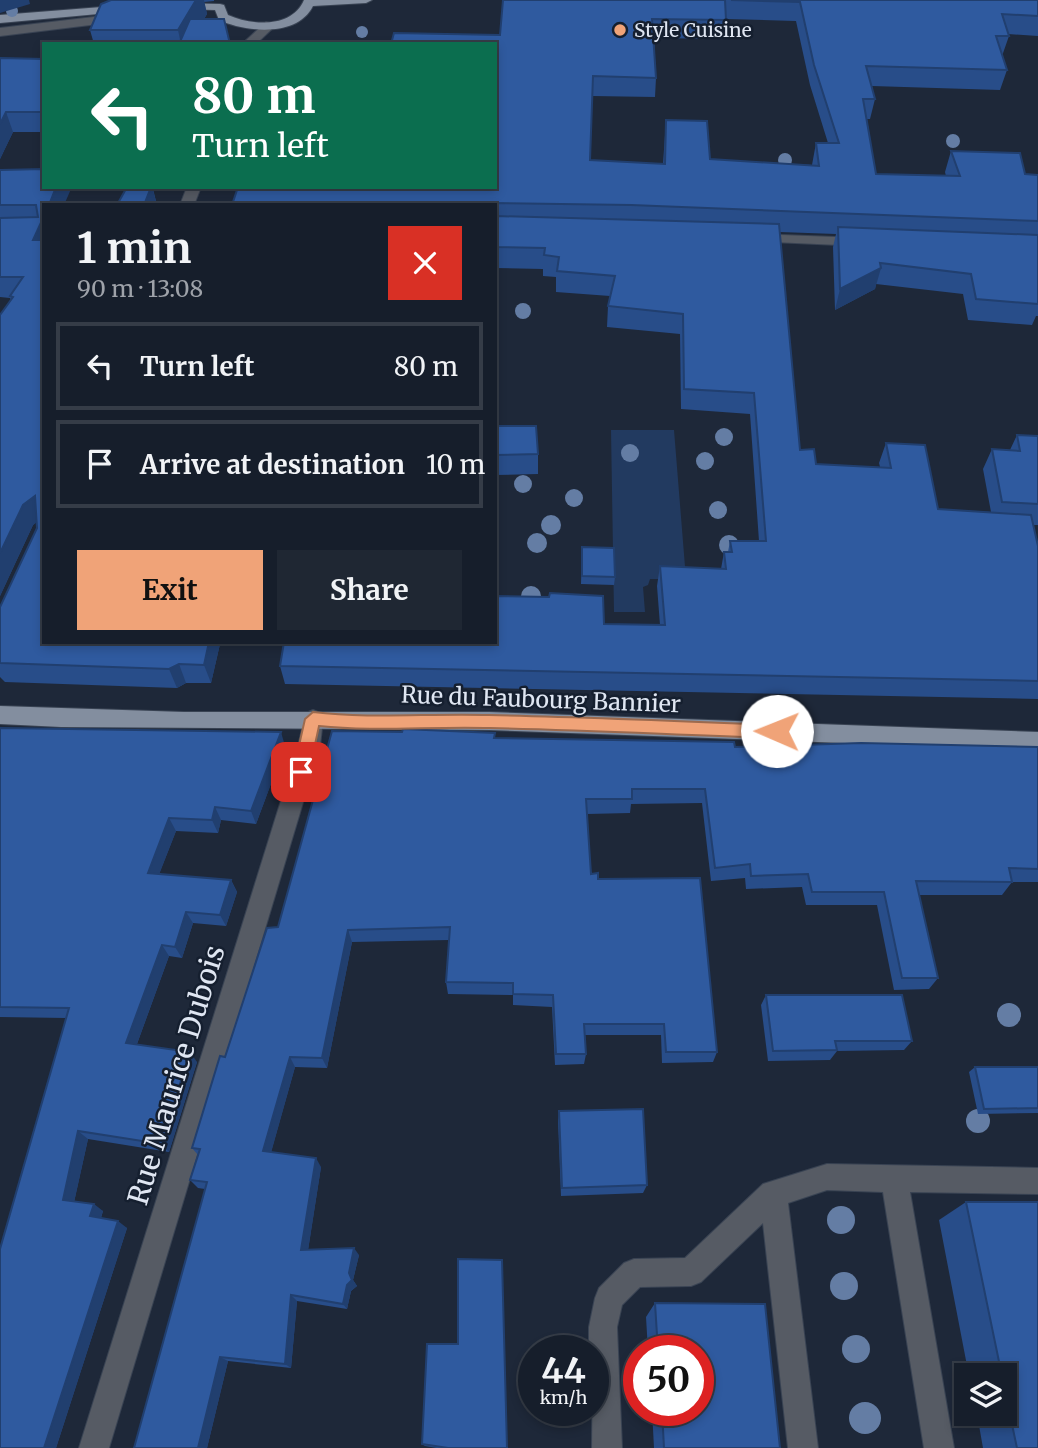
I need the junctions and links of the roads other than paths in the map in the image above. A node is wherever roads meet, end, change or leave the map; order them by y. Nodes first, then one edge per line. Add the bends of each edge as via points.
1 (366, 0) edge
2 (310, 2) edge
3 (224, 3) edge
4 (164, 7) edge
5 (141, 8) joint
6 (0, 19) edge
7 (270, 25) junction
8 (0, 32) edge
9 (250, 42) edge
10 (738, 237) edge
11 (876, 243) edge
12 (0, 715) edge
13 (313, 719) junction
14 (1038, 741) edge
15 (894, 1178) junction
16 (1038, 1181) edge
17 (773, 1194) junction
18 (94, 1448) edge
19 (607, 1448) edge
20 (803, 1448) edge
21 (939, 1448) edge

1 - 2 main road
2 - 7 main road via 296,18
3 - 4 main road
3 - 7 main road via 223,17 231,22
5 - 6 main road
5 - 8 street via 113,21
7 - 9 street
10 - 11 street
12 - 13 main road, Rue du Faubourg Bannier
13 - 14 main road, Rue du Faubourg Bannier
13 - 18 street, Rue Maurice Dubois via 309,746
15 - 16 street
15 - 17 street via 827,1177
15 - 21 street
17 - 19 street via 691,1272 634,1273 609,1298 603,1327
17 - 20 street

